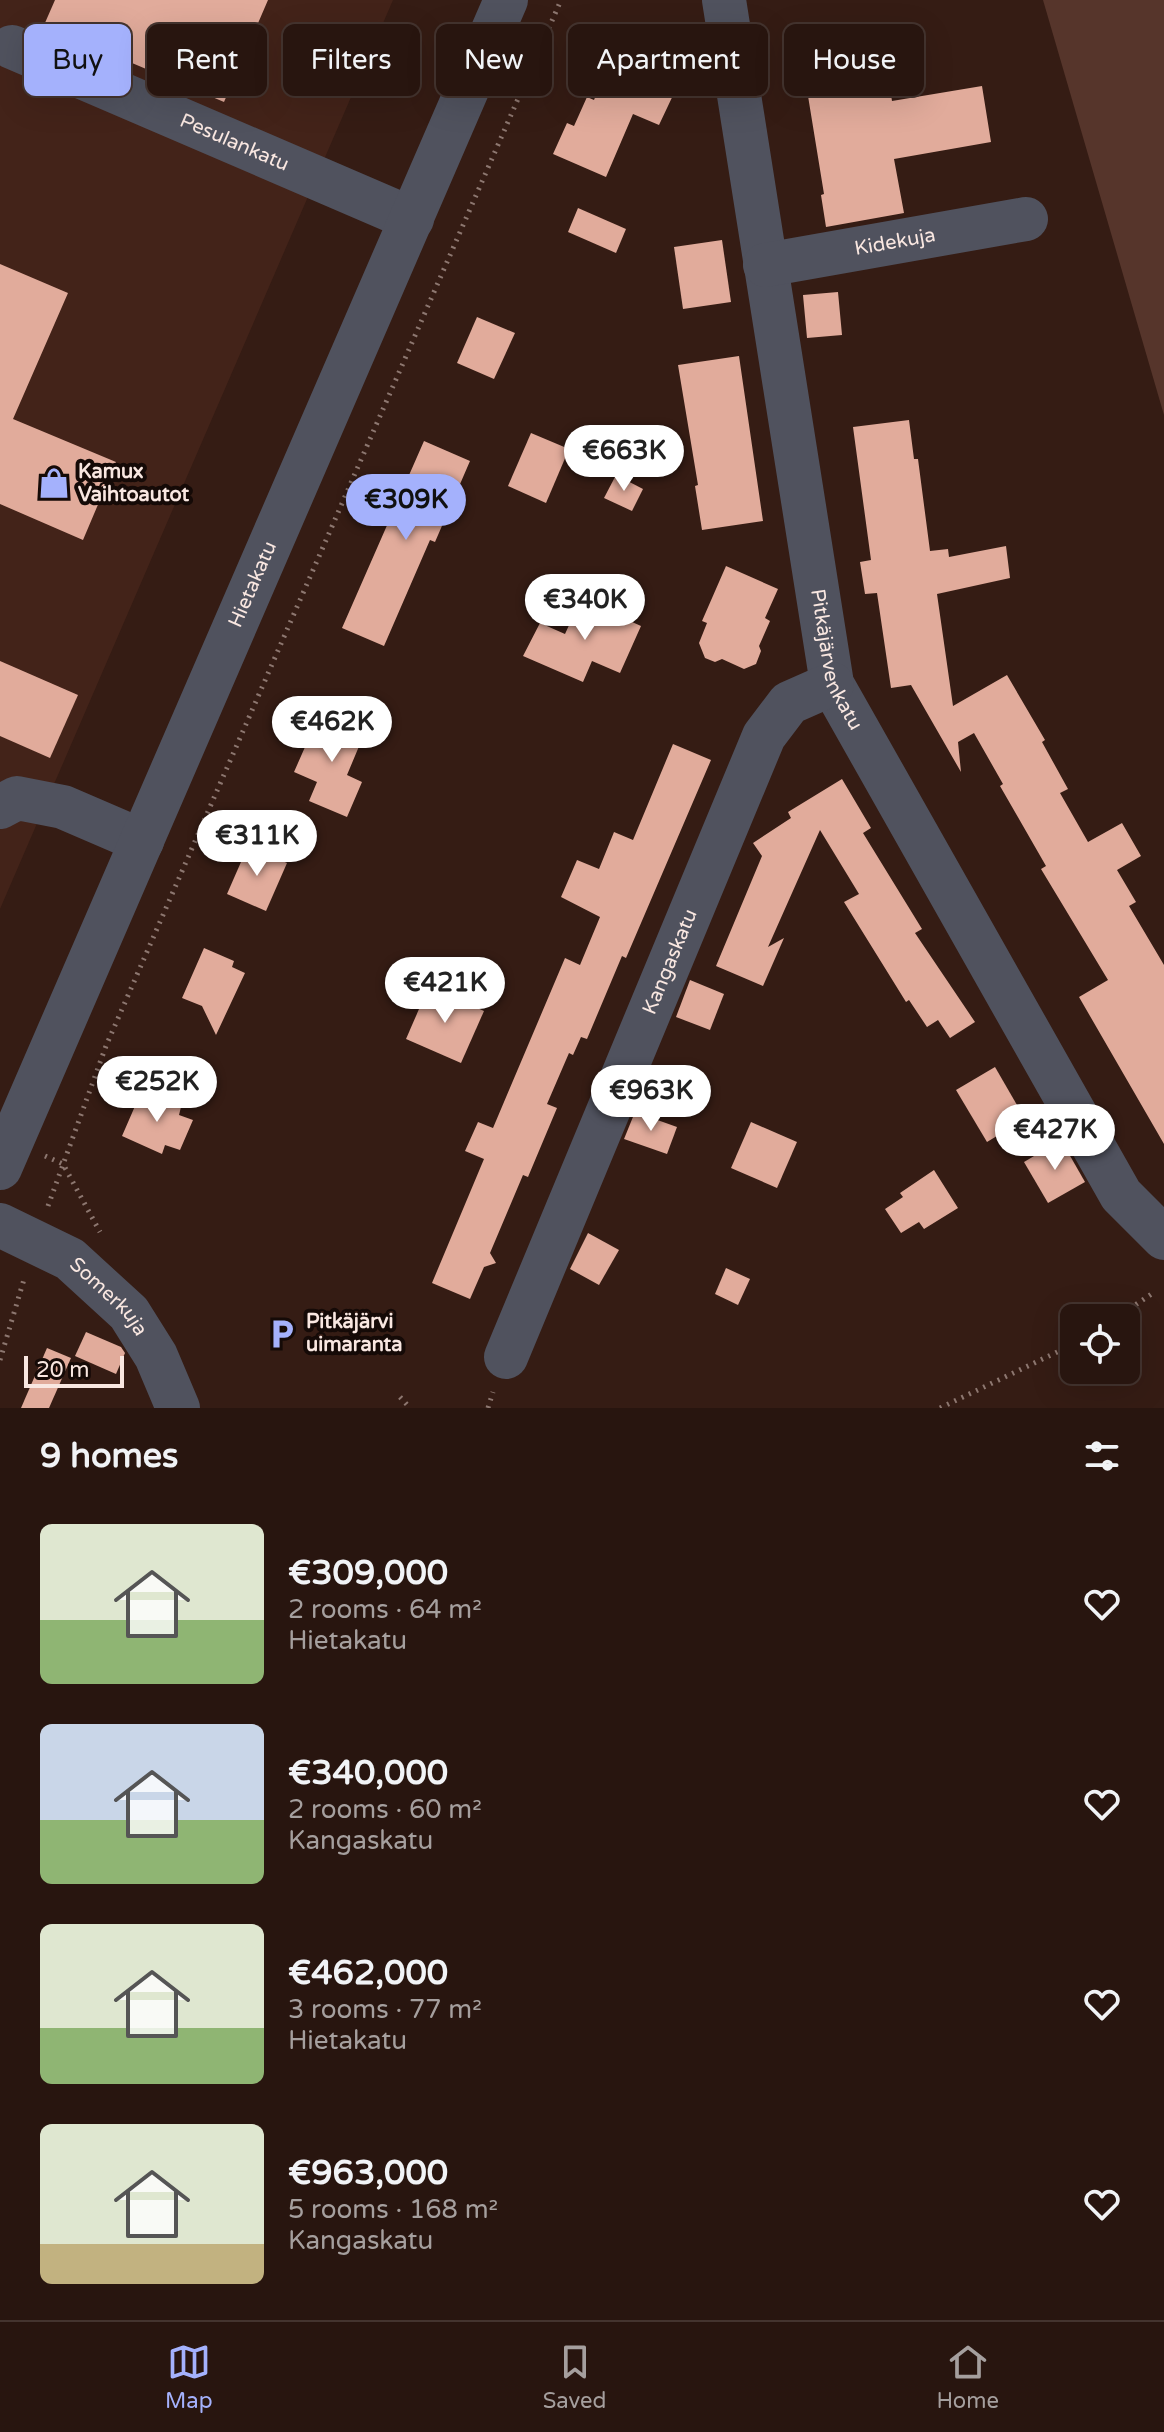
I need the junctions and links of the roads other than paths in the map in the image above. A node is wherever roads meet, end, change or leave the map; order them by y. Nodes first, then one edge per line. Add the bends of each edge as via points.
1 (506, 0) edge
2 (724, 0) edge
3 (12, 47) dead end
4 (412, 219) junction
5 (1026, 219) dead end
6 (765, 265) junction
7 (832, 684) junction
8 (0, 807) edge
9 (142, 841) junction
10 (0, 1168) edge
11 (18, 1233) edge
12 (1164, 1238) edge
13 (506, 1357) dead end
14 (178, 1408) edge

1 - 4 street, Hietakatu
2 - 6 street, Pitkäjärvenkatu
3 - 4 street, Pesulankatu
4 - 9 street, Hietakatu
5 - 6 street, Kidekuja
6 - 7 street, Pitkäjärvenkatu
7 - 12 street, Pitkäjärvenkatu via 1121,1195
7 - 13 street, Kangaskatu via 789,703 764,736
8 - 9 street via 17,798 63,807
9 - 10 street, Hietakatu
11 - 14 street, Somerkuja via 70,1259 129,1313 156,1356

